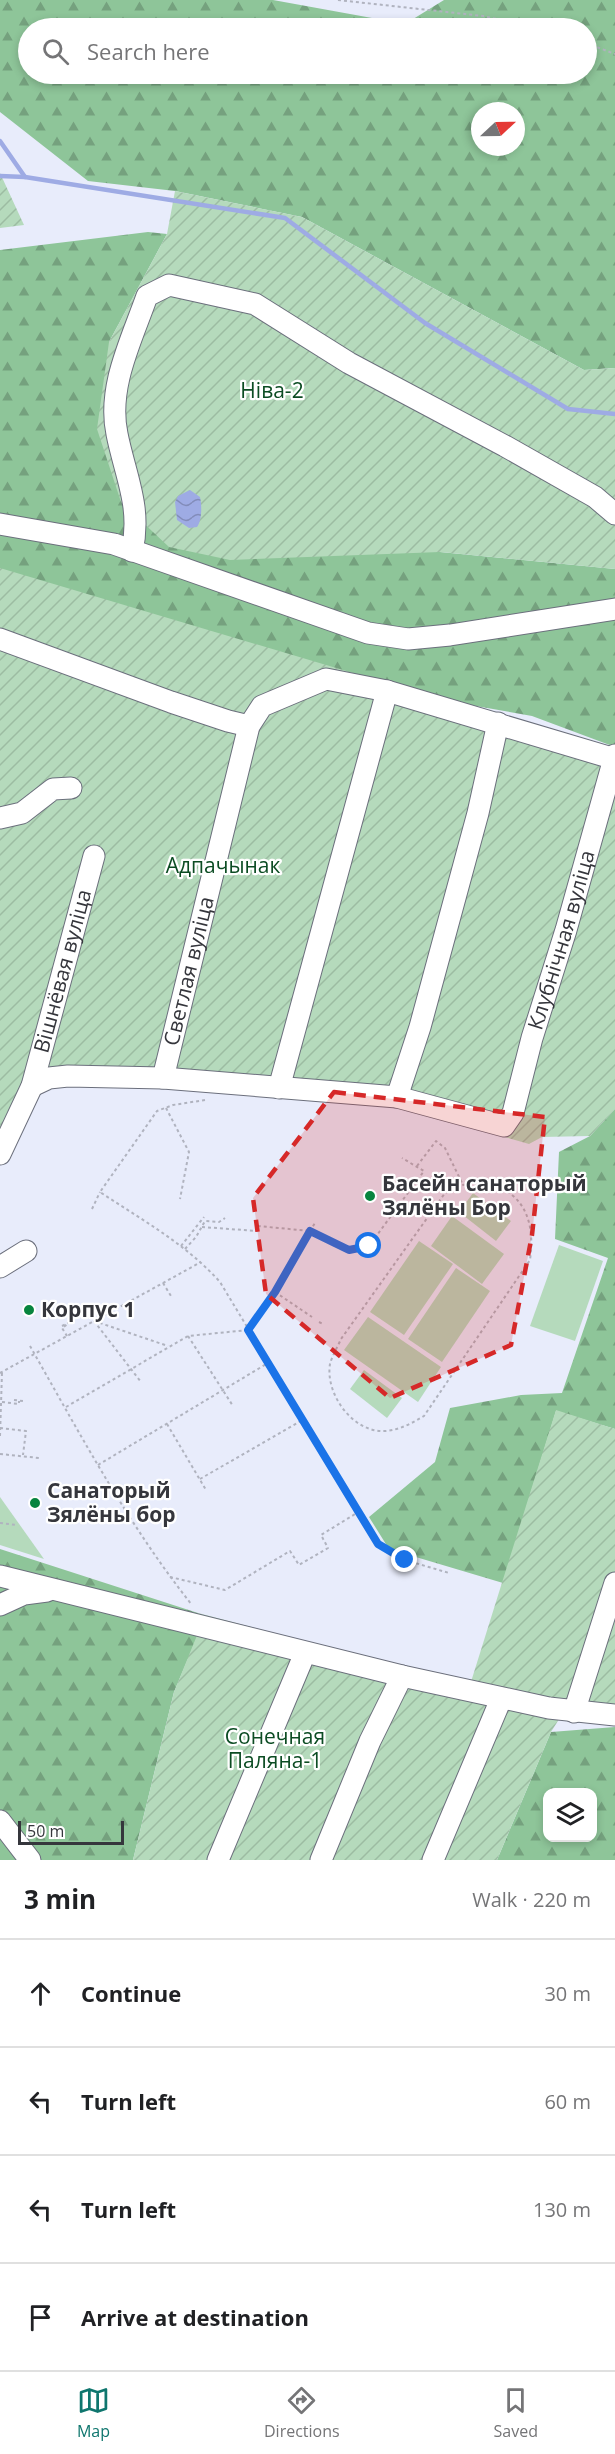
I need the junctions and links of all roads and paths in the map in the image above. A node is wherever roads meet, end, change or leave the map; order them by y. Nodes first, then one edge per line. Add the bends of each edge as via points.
1 (338, 0) edge
2 (492, 18) edge
3 (597, 47) edge
4 (615, 54) edge
5 (615, 514) edge
6 (0, 525) edge
7 (132, 551) junction
8 (615, 600) edge
9 (615, 609) edge
10 (0, 639) edge
11 (387, 691) junction
12 (498, 723) junction
13 (249, 726) junction
14 (615, 758) edge
15 (71, 788) dead end
16 (0, 818) edge
17 (94, 856) dead end
18 (163, 1078) junction
19 (32, 1086) junction
20 (279, 1088) junction
21 (397, 1097) junction
22 (207, 1100) dead end
23 (166, 1108) junction
24 (0, 1154) edge
25 (402, 1158) dead end
26 (416, 1166) junction
27 (463, 1185) junction
28 (100, 1192) junction
29 (180, 1199) dead end
30 (92, 1209) dead end
31 (204, 1217) dead end
32 (225, 1218) dead end
33 (316, 1221) dead end
34 (202, 1227) junction
35 (310, 1231) junction
36 (181, 1246) junction
37 (185, 1249) junction
38 (26, 1251) dead end
39 (201, 1262) junction
40 (0, 1268) edge
41 (162, 1283) junction
42 (275, 1292) junction
43 (171, 1296) dead end
44 (312, 1317) dead end
45 (94, 1321) junction
46 (319, 1322) dead end
47 (323, 1324) dead end
48 (62, 1326) dead end
49 (248, 1330) junction
50 (67, 1336) junction
51 (188, 1336) junction
52 (30, 1346) dead end
53 (169, 1347) junction
54 (34, 1354) junction
55 (269, 1362) junction
56 (132, 1369) junction
57 (1, 1372) edge
58 (141, 1382) dead end
59 (223, 1390) junction
60 (14, 1400) dead end
61 (19, 1401) junction
62 (23, 1401) dead end
63 (2, 1402) junction
64 (233, 1406) dead end
65 (66, 1407) junction
66 (304, 1419) junction
67 (166, 1424) junction
68 (0, 1428) edge
69 (0, 1436) edge
70 (0, 1454) edge
71 (23, 1455) junction
72 (39, 1458) dead end
73 (98, 1465) junction
74 (200, 1479) junction
75 (206, 1490) dead end
76 (360, 1511) junction
77 (0, 1523) edge
78 (17, 1526) dead end
79 (449, 1573) dead end
80 (0, 1576) edge
81 (170, 1577) junction
82 (615, 1583) edge
83 (61, 1591) junction
84 (0, 1605) edge
85 (201, 1628) junction
86 (305, 1653) junction
87 (402, 1677) junction
88 (501, 1699) junction
89 (574, 1712) junction
90 (615, 1715) edge
91 (0, 1821) edge
92 (30, 1860) edge
93 (218, 1860) edge
94 (321, 1860) edge
95 (433, 1860) edge

1 - 2 path
3 - 4 path
5 - 7 street via 595,497 349,363 255,304 169,285 147,296 118,379 117,433 137,529
6 - 7 street via 114,544
7 - 9 street via 368,633 408,639
8 - 9 street
10 - 13 street via 228,722
11 - 12 street
11 - 13 street via 326,679 262,706
11 - 20 street
12 - 14 street
12 - 21 street via 478,813
13 - 18 street, Светлая вуліца
14 - 21 street, Клубнічная вуліца via 509,1122 504,1126
15 - 16 street via 53,789 22,813
17 - 19 street, Вішнёвая вуліца
18 - 19 street via 68,1076 48,1078
18 - 20 street
19 - 24 street, Вішнёвая вуліца
20 - 21 street
22 - 23 path
23 - 28 path via 157,1111
23 - 29 path via 189,1152
25 - 26 path
26 - 27 path via 436,1141 445,1148
26 - 35 path via 424,1171 369,1246 349,1250
27 - 27 path via 479,1182 501,1187 519,1200 529,1217 533,1242 530,1260 424,1416 405,1427 384,1431 363,1426 346,1414 332,1386 330,1364 341,1339 445,1193
28 - 30 path
28 - 36 path
31 - 36 path
32 - 34 path via 219,1222 205,1221
33 - 35 path
34 - 35 path via 257,1231 258,1226
34 - 37 path
35 - 42 path
36 - 37 path
37 - 39 path
38 - 40 street
39 - 41 path
39 - 49 path via 220,1282
41 - 43 path
41 - 45 path
42 - 44 path
42 - 49 path
45 - 50 path
45 - 53 path
45 - 56 path
46 - 47 path
48 - 50 path via 72,1321 62,1328
49 - 51 path
49 - 55 path
50 - 54 path
51 - 53 path
51 - 59 path
52 - 54 path
53 - 56 path
54 - 57 path
54 - 65 path
55 - 59 path
55 - 66 path
56 - 58 path
56 - 65 path
57 - 63 path
59 - 64 path
59 - 67 path
60 - 61 path
61 - 62 path
61 - 63 path
63 - 68 path
65 - 73 path
66 - 74 path
66 - 76 path
67 - 73 path
67 - 74 path
68 - 69 path
68 - 71 path via 26,1431
70 - 71 path
71 - 72 path
73 - 81 path
74 - 75 path
76 - 79 path via 378,1544 405,1560
76 - 81 path via 321,1535 328,1548 299,1565 290,1551 225,1590
77 - 78 path
80 - 83 street
81 - 85 path via 198,1613
82 - 89 street
83 - 84 street via 24,1594
83 - 85 street
85 - 86 street
86 - 87 street
86 - 93 street
87 - 88 street
87 - 94 street via 370,1741
88 - 89 street
88 - 95 street
89 - 90 street
91 - 92 street

